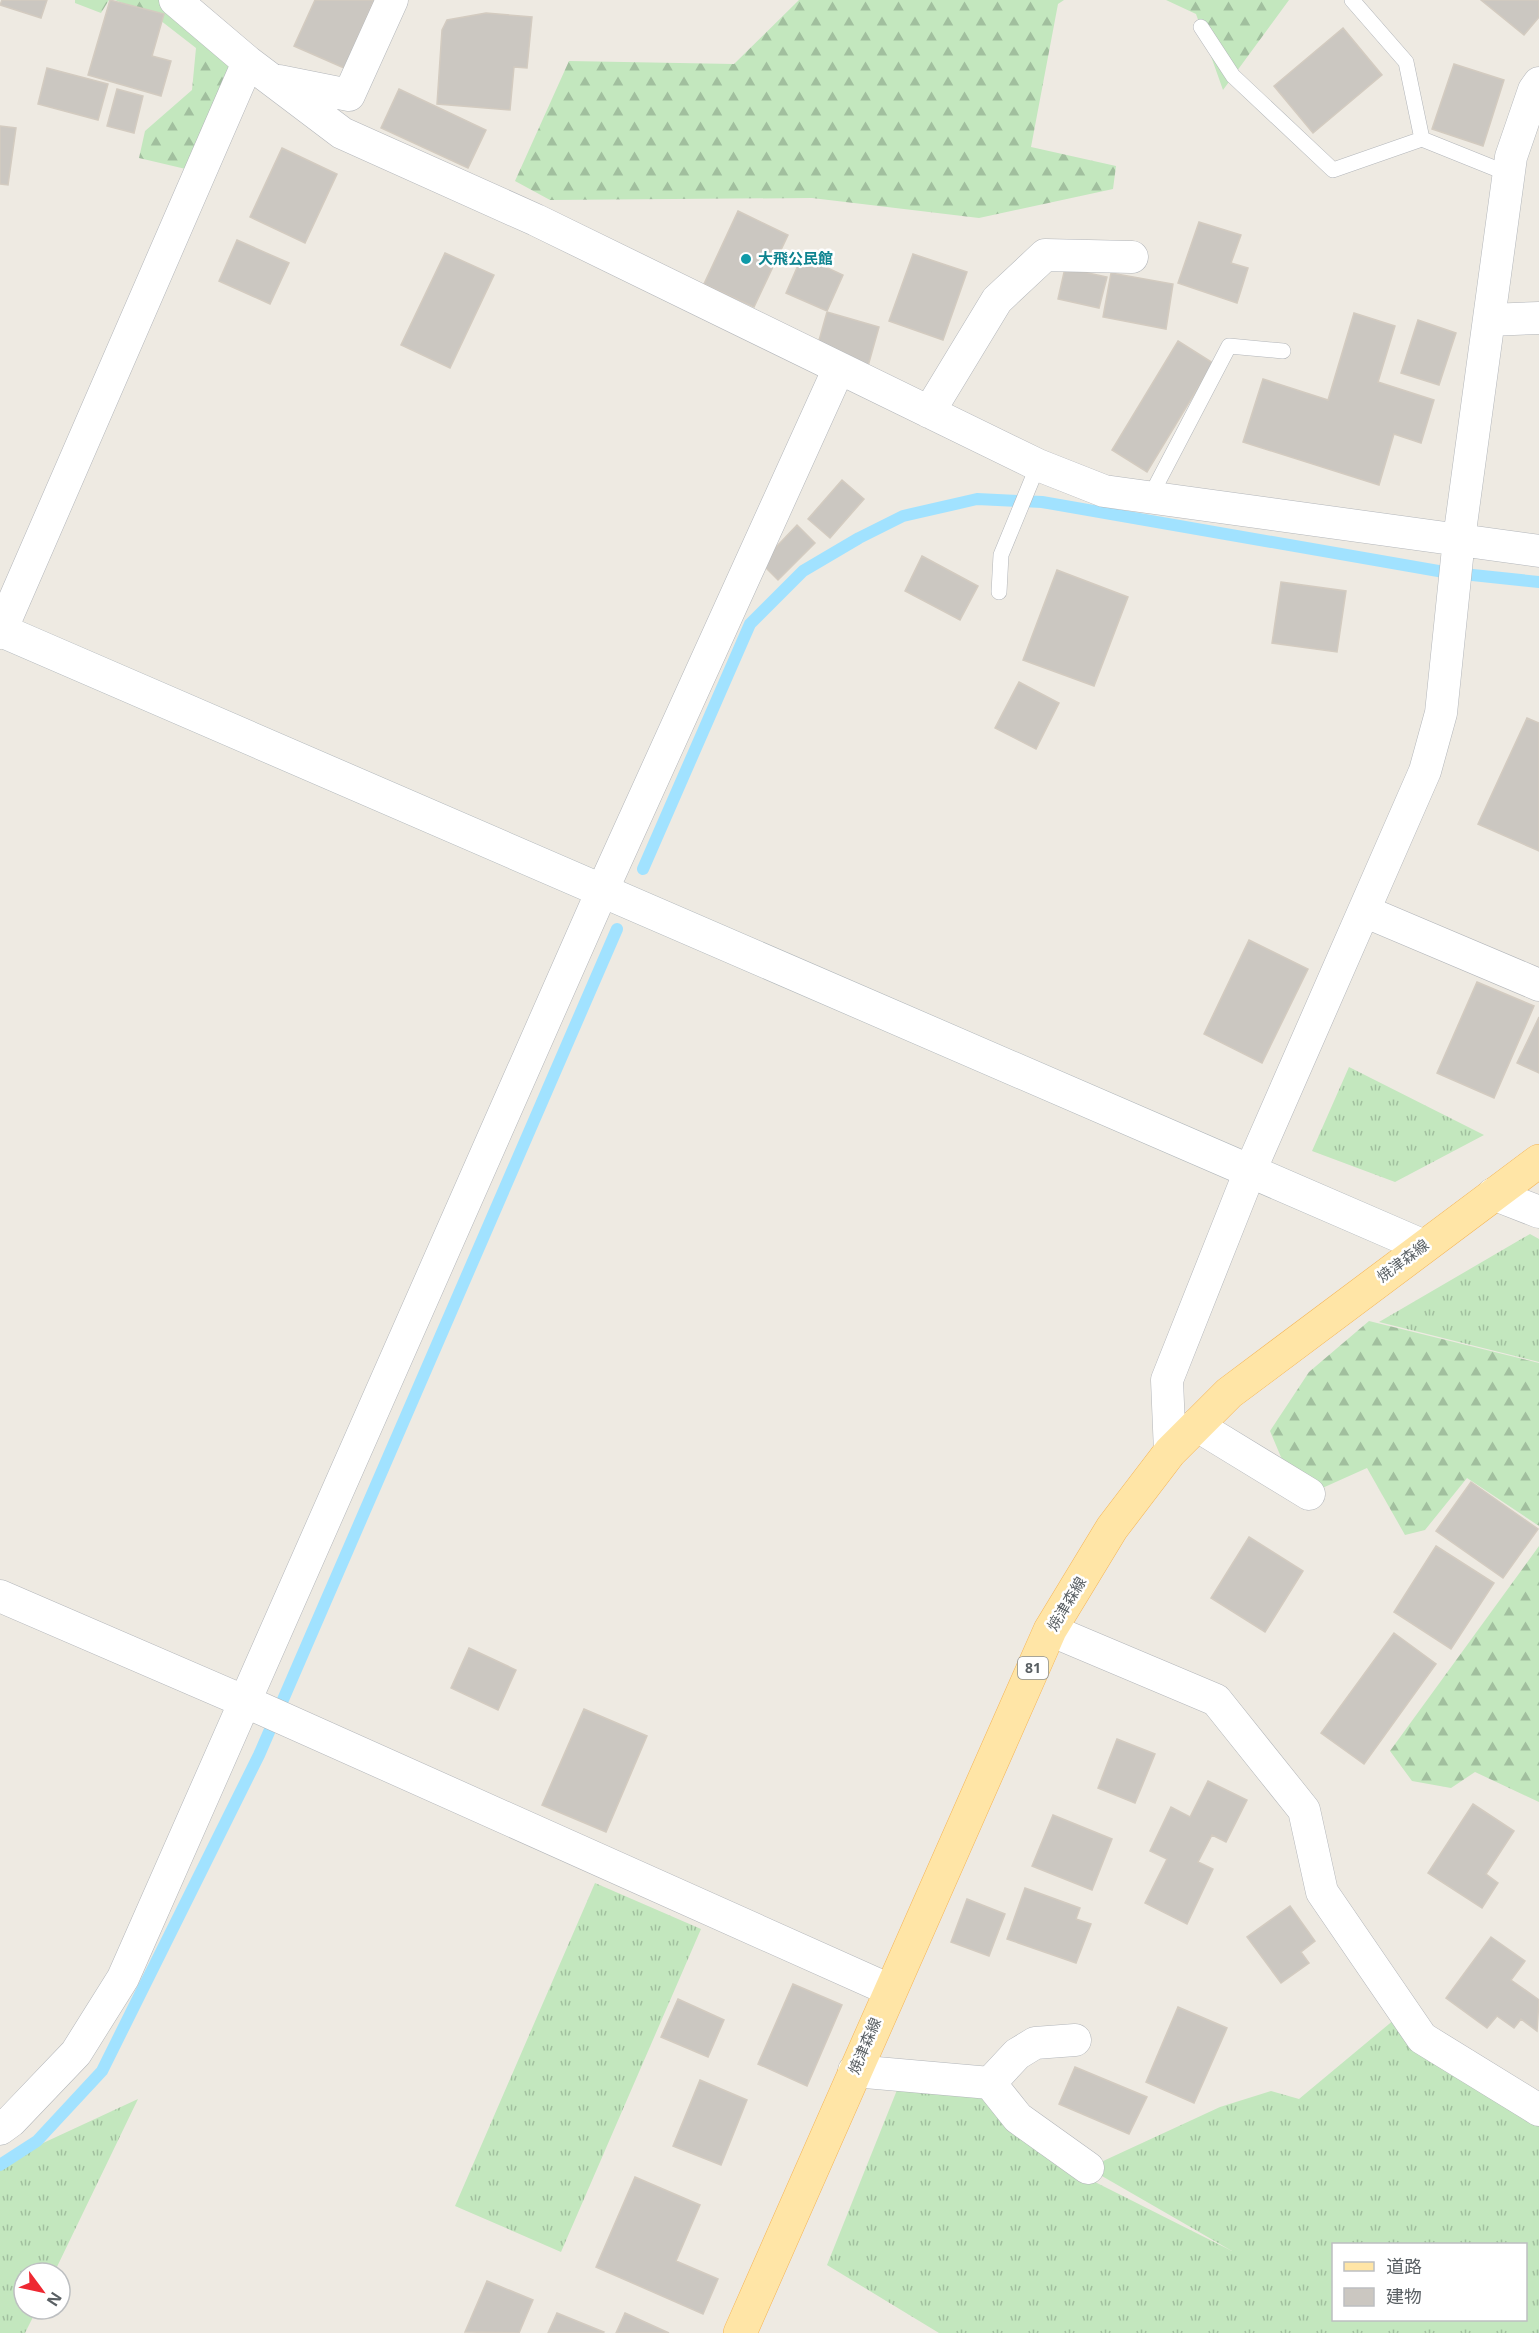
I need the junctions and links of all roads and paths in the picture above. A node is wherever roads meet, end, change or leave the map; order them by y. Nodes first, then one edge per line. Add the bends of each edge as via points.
1 (175, 0) edge
2 (392, 0) edge
3 (1352, 0) edge
4 (1201, 27) dead end
5 (260, 71) junction
6 (1539, 83) edge
7 (1422, 139) junction
8 (1509, 174) junction
9 (1132, 257) dead end
10 (1539, 318) edge
11 (1489, 320) junction
12 (1283, 351) dead end
13 (839, 368) junction
14 (929, 412) junction
15 (1035, 473) junction
16 (1150, 497) junction
17 (1459, 539) junction
18 (1539, 551) edge
19 (999, 592) dead end
20 (0, 631) edge
21 (602, 891) junction
22 (1364, 911) junction
23 (1539, 985) edge
24 (1539, 1161) edge
25 (1250, 1171) junction
26 (1494, 1194) junction
27 (1539, 1212) edge
28 (1423, 1246) junction
29 (1196, 1425) junction
30 (1170, 1452) junction
31 (1309, 1494) dead end
32 (0, 1596) edge
33 (1050, 1630) junction
34 (254, 1706) junction
35 (890, 1990) junction
36 (1075, 2040) dead end
37 (854, 2071) junction
38 (990, 2083) junction
39 (1539, 2110) edge
40 (0, 2129) edge
41 (1088, 2168) dead end
42 (740, 2333) edge

1 - 5 street
2 - 5 street via 349,95
3 - 7 lane via 1406,62
4 - 7 lane via 1233,76 1333,170
5 - 13 street via 342,133 536,220
5 - 20 street
6 - 8 street via 1511,157
7 - 8 lane
8 - 11 street
9 - 14 street via 1045,255 997,300
10 - 11 street
11 - 17 street
12 - 16 lane via 1229,346
13 - 14 street
13 - 21 street
14 - 15 street
15 - 16 street via 1104,491
15 - 19 lane via 1001,555
16 - 17 street
17 - 18 street
17 - 22 street via 1441,713 1425,771
20 - 21 street
21 - 25 street
21 - 34 street
22 - 23 street
22 - 25 street
24 - 26 main road, 焼津森線 / 81
25 - 28 street
25 - 30 street via 1167,1380
26 - 27 street
26 - 28 main road, 焼津森線 / 81
28 - 29 main road, 焼津森線 / 81 via 1229,1393
29 - 30 main road, 焼津森線 / 81
29 - 31 street
30 - 33 main road, 焼津森線 / 81 via 1112,1528
32 - 34 street
33 - 35 main road, 焼津森線 / 81
33 - 39 street via 1216,1700 1304,1810 1322,1892 1422,2038
34 - 35 street
34 - 40 street via 123,1978 76,2053
35 - 37 main road, 焼津森線 / 81
36 - 38 street via 1035,2043 1017,2054
37 - 38 street
37 - 42 main road, 焼津森線 / 81
38 - 41 street via 1018,2118

